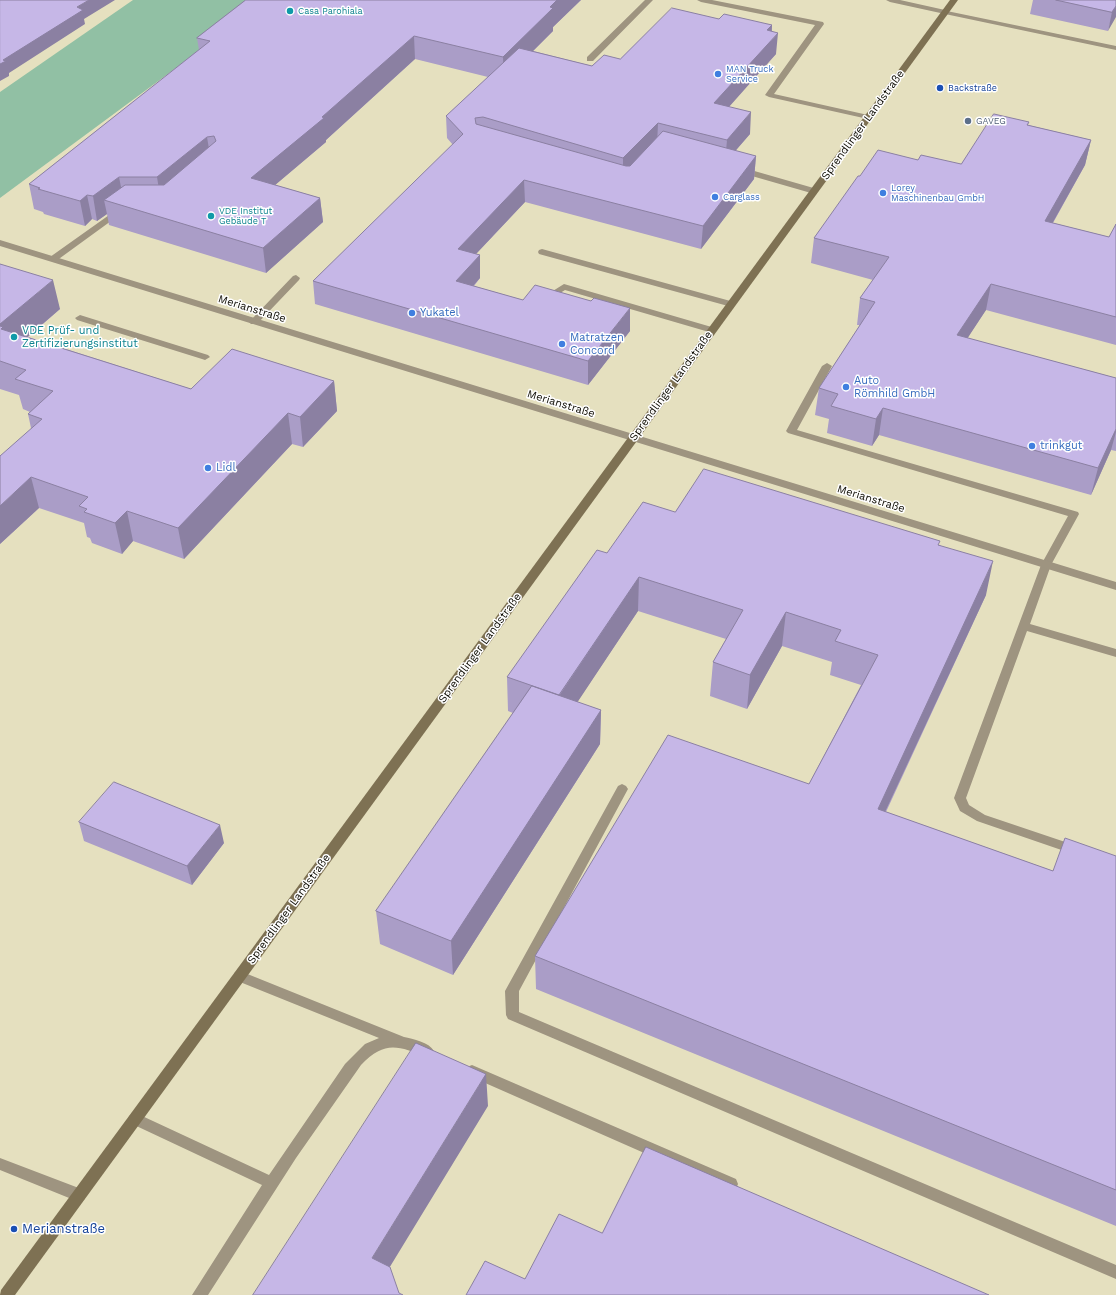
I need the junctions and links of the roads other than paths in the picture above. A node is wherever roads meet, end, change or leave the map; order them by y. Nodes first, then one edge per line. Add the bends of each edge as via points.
1 (649, 0) edge
2 (701, 0) edge
3 (890, 0) edge
4 (954, 0) edge
5 (945, 12) junction
6 (1116, 48) edge
7 (590, 59) dead end
8 (868, 117) junction
9 (734, 168) edge
10 (814, 191) junction
11 (127, 205) edge
12 (0, 243) edge
13 (542, 252) dead end
14 (53, 259) junction
15 (296, 278) dead end
16 (544, 299) edge
17 (731, 304) junction
18 (80, 318) dead end
19 (254, 322) junction
20 (712, 330) junction
21 (205, 357) dead end
22 (827, 366) dead end
23 (633, 439) junction
24 (1046, 565) junction
25 (1116, 586) edge
26 (1022, 626) junction
27 (1116, 653) edge
28 (622, 789) dead end
29 (1086, 853) edge
30 (240, 976) junction
31 (401, 1041) junction
32 (440, 1057) edge
33 (462, 1066) edge
34 (135, 1120) junction
35 (0, 1164) edge
36 (272, 1183) junction
37 (745, 1190) edge
38 (80, 1195) junction
39 (1116, 1272) edge
40 (6, 1295) edge
41 (199, 1295) edge

1 - 7 street
2 - 8 street via 820,24 769,95
3 - 5 street
4 - 5 main road, Sprendlinger Landstraße
5 - 6 street
5 - 8 main road, Sprendlinger Landstraße
8 - 10 main road, Sprendlinger Landstraße
9 - 10 street
10 - 17 main road, Sprendlinger Landstraße
11 - 14 street
12 - 14 street, Merianstraße
13 - 17 street
14 - 19 street, Merianstraße
15 - 19 street
16 - 20 street via 564,287
17 - 20 main road, Sprendlinger Landstraße
18 - 21 street
19 - 23 street, Merianstraße
20 - 23 main road, Sprendlinger Landstraße
22 - 24 street via 791,431 1074,514
23 - 24 street, Merianstraße
23 - 30 main road, Sprendlinger Landstraße
24 - 25 street, Merianstraße
24 - 26 street
26 - 27 street
26 - 29 street via 960,798 964,808 981,818
28 - 39 street via 512,991 513,1015
30 - 31 street
30 - 34 main road, Sprendlinger Landstraße
31 - 32 street
31 - 36 street via 371,1047 358,1057
33 - 37 street
34 - 36 street
34 - 38 main road, Sprendlinger Landstraße
35 - 38 street
36 - 41 street
38 - 40 main road, Sprendlinger Landstraße

